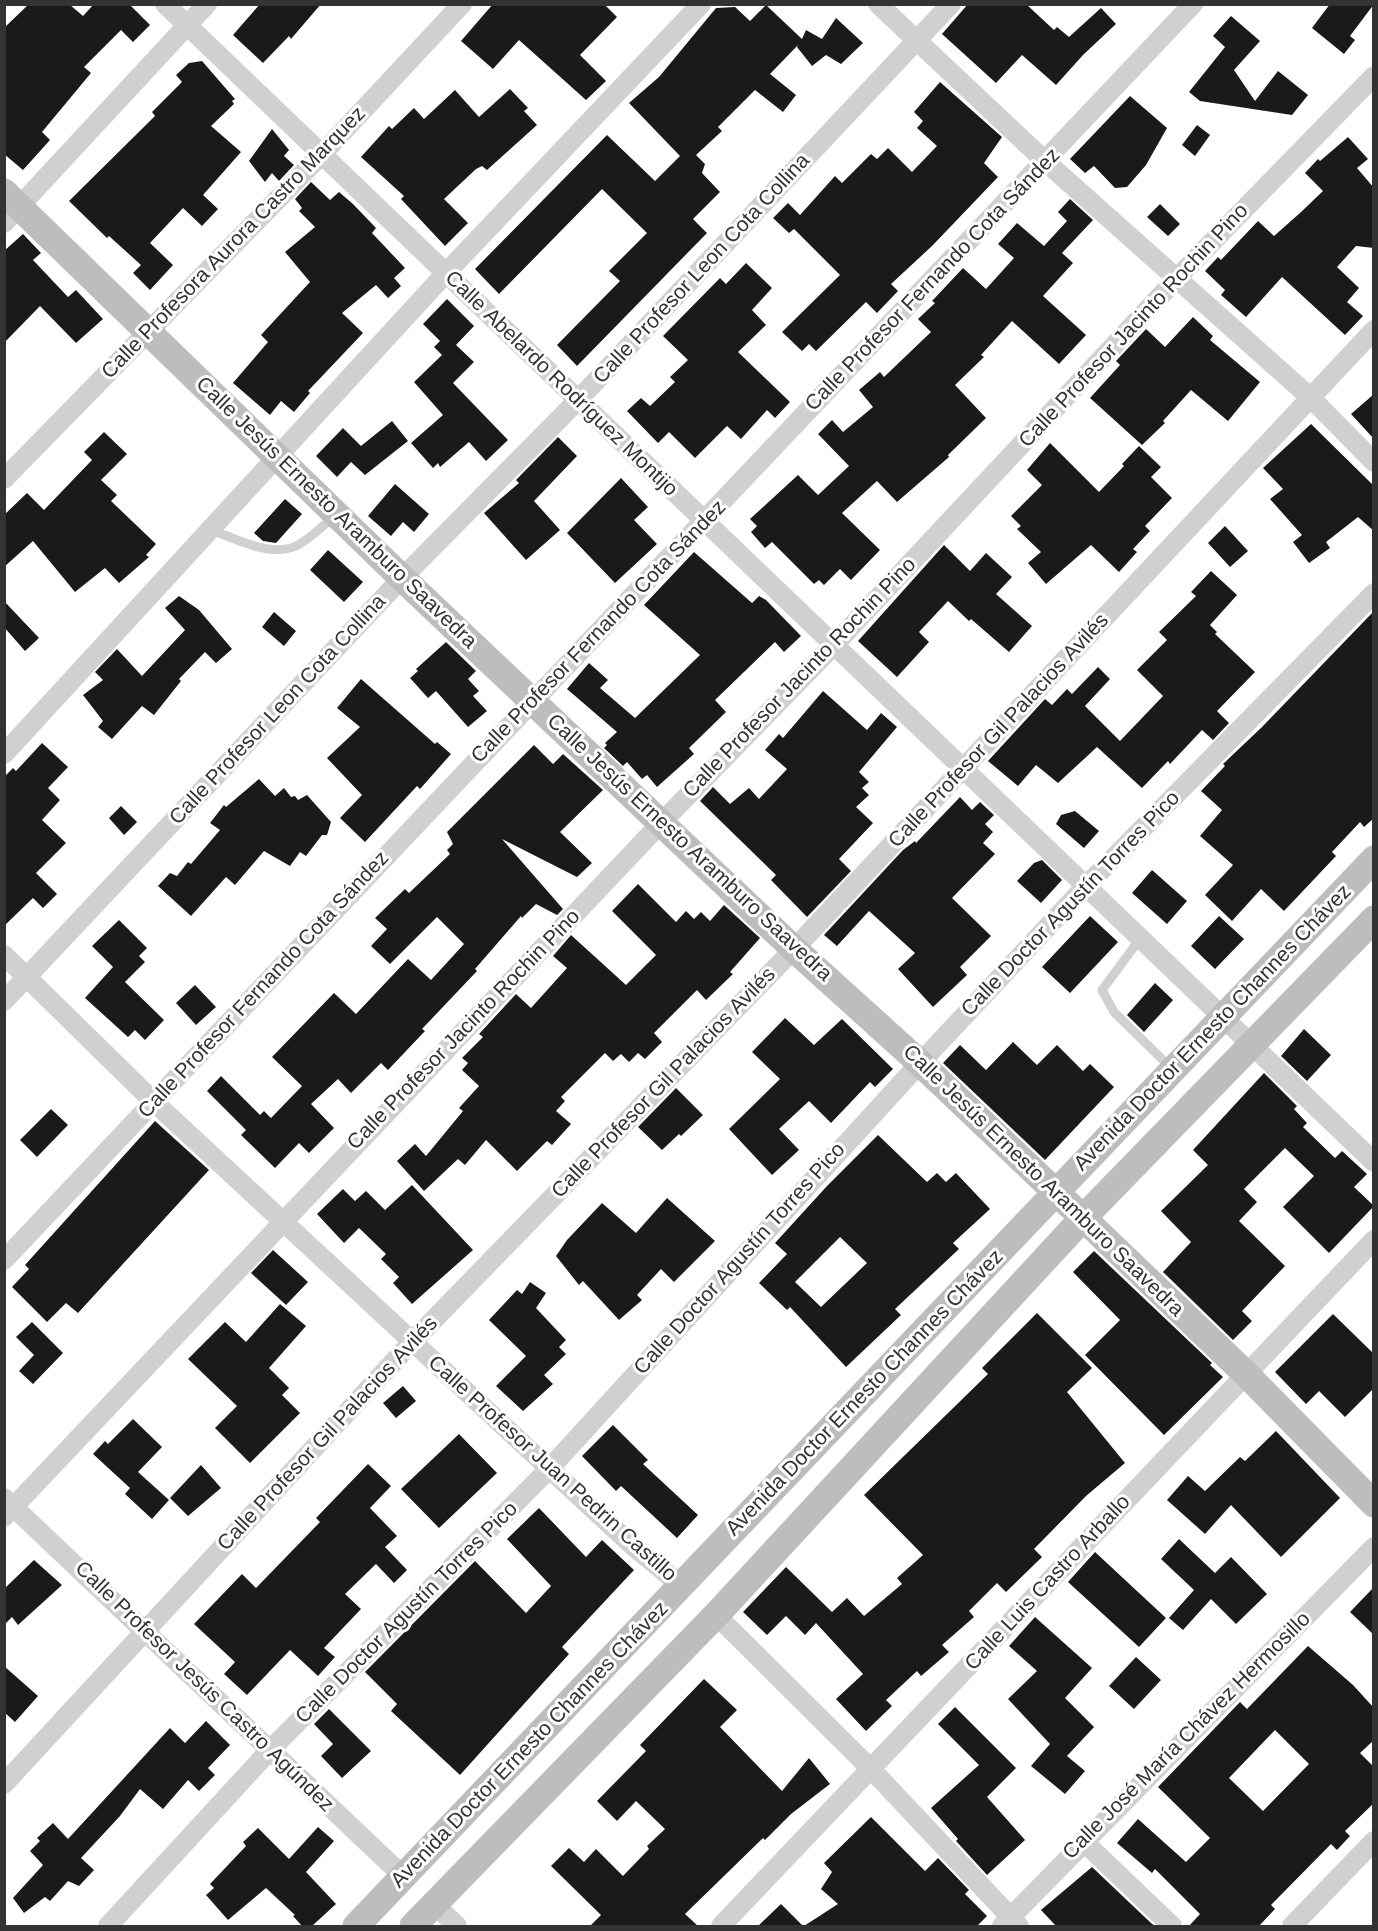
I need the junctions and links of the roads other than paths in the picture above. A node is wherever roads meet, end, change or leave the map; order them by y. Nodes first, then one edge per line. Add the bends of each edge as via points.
1 (165, 4) edge
2 (207, 4) edge
3 (462, 4) edge
4 (701, 4) edge
5 (878, 4) edge
6 (951, 4) edge
7 (1193, 4) edge
8 (187, 26) junction
9 (917, 41) junction
10 (1374, 76) edge
11 (321, 155) junction
12 (1046, 162) junction
13 (10, 207) edge
14 (446, 274) junction
15 (1178, 277) junction
16 (1374, 330) edge
17 (148, 333) junction
18 (1311, 398) junction
19 (578, 400) junction
20 (277, 455) junction
21 (1374, 462) edge
22 (4, 480) edge
23 (337, 514) junction
24 (704, 522) junction
25 (210, 529) junction
26 (402, 578) junction
27 (1374, 593) edge
28 (833, 646) junction
29 (532, 701) junction
30 (4, 754) edge
31 (964, 770) junction
32 (661, 823) junction
33 (1374, 859) edge
34 (1085, 887) junction
35 (1374, 919) edge
36 (1140, 939) junction
37 (794, 949) junction
38 (4, 955) edge
39 (27, 977) junction
40 (4, 1001) edge
41 (1222, 1018) junction
42 (1252, 1045) junction
43 (920, 1063) junction
44 (1173, 1070) junction
45 (154, 1102) junction
46 (1374, 1162) edge
47 (1056, 1193) junction
48 (1083, 1218) junction
49 (283, 1221) junction
50 (1374, 1240) edge
51 (4, 1260) edge
52 (412, 1342) junction
53 (1246, 1374) junction
54 (549, 1469) junction
55 (1374, 1504) edge
56 (8, 1507) edge
57 (1374, 1547) edge
58 (682, 1586) junction
59 (716, 1615) junction
60 (146, 1632) junction
61 (270, 1750) junction
62 (871, 1769) junction
63 (4, 1784) edge
64 (1083, 1841) junction
65 (1374, 1841) edge
66 (403, 1876) junction
67 (434, 1904) junction
68 (1011, 1923) edge
69 (108, 1926) edge
70 (356, 1926) edge
71 (413, 1926) edge
72 (457, 1926) edge
73 (721, 1926) edge
74 (1172, 1926) edge
75 (1292, 1926) edge

1 - 8 street, Calle Abelardo Rodríguez Montijo
2 - 8 street
3 - 11 street, Calle Profesora Aurora Castro Marquez
4 - 14 street
5 - 9 street
6 - 9 street, Calle Profesor Leon Cota Collina
7 - 12 street, Calle Profesor Fernando Cota Sández
8 - 11 street, Calle Abelardo Rodríguez Montijo
8 - 13 street
9 - 12 street
9 - 19 street, Calle Profesor Leon Cota Collina
10 - 15 street, Calle Profesor Jacinto Rochin Pino
11 - 14 street, Calle Abelardo Rodríguez Montijo
11 - 17 street, Calle Profesora Aurora Castro Marquez
12 - 15 street
12 - 24 street, Calle Profesor Fernando Cota Sández
13 - 17 street, Calle Jesús Ernesto Aramburo Saavedra
14 - 19 street, Calle Abelardo Rodríguez Montijo
14 - 20 street
15 - 18 street
15 - 28 street, Calle Profesor Jacinto Rochin Pino
16 - 18 street, Calle Profesor Gil Palacios Avilés
17 - 20 street, Calle Jesús Ernesto Aramburo Saavedra
17 - 22 street, Calle Profesora Aurora Castro Marquez
18 - 21 street
18 - 31 street, Calle Profesor Gil Palacios Avilés
19 - 24 street, Calle Abelardo Rodríguez Montijo
19 - 26 street, Calle Profesor Leon Cota Collina
20 - 23 street, Calle Jesús Ernesto Aramburo Saavedra
20 - 25 street
23 - 25 lane via 296,546 264,550
23 - 26 street, Calle Jesús Ernesto Aramburo Saavedra
24 - 28 street, Calle Abelardo Rodríguez Montijo
24 - 29 street, Calle Profesor Fernando Cota Sández
25 - 30 street
26 - 29 street, Calle Jesús Ernesto Aramburo Saavedra
26 - 39 street, Calle Profesor Leon Cota Collina
27 - 34 street, Calle Doctor Agustín Torres Pico
28 - 31 street, Calle Abelardo Rodríguez Montijo
28 - 32 street, Calle Profesor Jacinto Rochin Pino
29 - 32 street, Calle Jesús Ernesto Aramburo Saavedra
29 - 45 street, Calle Profesor Fernando Cota Sández
31 - 34 street, Calle Abelardo Rodríguez Montijo
31 - 37 street, Calle Profesor Gil Palacios Avilés
32 - 37 street, Calle Jesús Ernesto Aramburo Saavedra
32 - 49 street, Calle Profesor Jacinto Rochin Pino
33 - 41 street, Avenida Doctor Ernesto Channes Chávez
34 - 36 street, Calle Abelardo Rodríguez Montijo
34 - 43 street, Calle Doctor Agustín Torres Pico
35 - 42 street, Avenida Doctor Ernesto Channes Chávez
36 - 41 street, Calle Abelardo Rodríguez Montijo
36 - 44 lane via 1102,990 1114,1012
37 - 43 street, Calle Jesús Ernesto Aramburo Saavedra
37 - 52 street, Calle Profesor Gil Palacios Avilés
38 - 39 street, Calle Profesor Juan Pedrin Castillo
39 - 40 street, Calle Profesor Leon Cota Collina
39 - 45 street, Calle Profesor Juan Pedrin Castillo
41 - 42 street, Calle Abelardo Rodríguez Montijo
41 - 44 street, Avenida Doctor Ernesto Channes Chávez
42 - 46 street, Calle Abelardo Rodríguez Montijo
42 - 48 street, Avenida Doctor Ernesto Channes Chávez
43 - 47 street, Calle Jesús Ernesto Aramburo Saavedra
43 - 54 street, Calle Doctor Agustín Torres Pico
44 - 47 street, Avenida Doctor Ernesto Channes Chávez
45 - 49 street, Calle Profesor Juan Pedrin Castillo
45 - 51 street, Calle Profesor Fernando Cota Sández
47 - 48 street, Calle Jesús Ernesto Aramburo Saavedra
47 - 58 street, Avenida Doctor Ernesto Channes Chávez
48 - 53 street, Calle Jesús Ernesto Aramburo Saavedra
48 - 59 street, Avenida Doctor Ernesto Channes Chávez
49 - 52 street, Calle Profesor Juan Pedrin Castillo
49 - 56 street, Calle Profesor Jacinto Rochin Pino
50 - 53 street, Calle Luis Castro Arballo
52 - 54 street, Calle Profesor Juan Pedrin Castillo
52 - 60 street, Calle Profesor Gil Palacios Avilés
53 - 55 street, Calle Jesús Ernesto Aramburo Saavedra
53 - 62 street, Calle Luis Castro Arballo
54 - 58 street, Calle Profesor Juan Pedrin Castillo
54 - 61 street, Calle Doctor Agustín Torres Pico
56 - 60 street, Calle Profesor Jesús Castro Agúndez
57 - 64 street, Calle José María Chávez Hermosillo
58 - 66 street, Avenida Doctor Ernesto Channes Chávez
59 - 62 street
59 - 67 street, Avenida Doctor Ernesto Channes Chávez
60 - 61 street, Calle Profesor Jesús Castro Agúndez
60 - 63 street, Calle Profesor Gil Palacios Avilés
61 - 66 street, Calle Profesor Jesús Castro Agúndez
61 - 69 street, Calle Doctor Agustín Torres Pico
62 - 68 street
62 - 73 street, Calle Luis Castro Arballo
64 - 68 street, Calle José María Chávez Hermosillo
64 - 74 street
65 - 75 street
66 - 70 street, Avenida Doctor Ernesto Channes Chávez
67 - 71 street, Avenida Doctor Ernesto Channes Chávez
67 - 72 street

